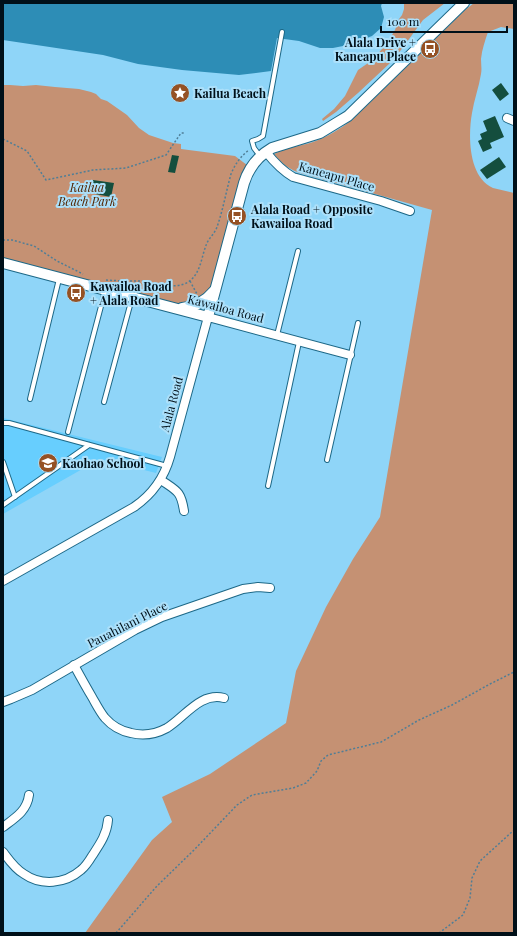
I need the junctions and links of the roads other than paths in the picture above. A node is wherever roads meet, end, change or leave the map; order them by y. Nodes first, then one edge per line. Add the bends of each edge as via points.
1 (464, 3) edge
2 (282, 32) dead end
3 (263, 154) junction
4 (410, 211) dead end
5 (298, 252) dead end
6 (3, 263) edge
7 (59, 278) junction
8 (216, 286) junction
9 (105, 291) junction
10 (132, 297) junction
11 (177, 309) junction
12 (208, 317) junction
13 (358, 322) dead end
14 (276, 335) junction
15 (299, 341) junction
16 (350, 355) junction
17 (30, 399) dead end
18 (104, 402) dead end
19 (3, 423) edge
20 (68, 432) dead end
21 (89, 445) junction
22 (327, 460) dead end
23 (3, 462) edge
24 (167, 466) junction
25 (160, 480) junction
26 (268, 486) dead end
27 (15, 497) junction
28 (3, 505) edge
29 (184, 511) dead end
30 (3, 581) edge
31 (270, 588) dead end
32 (74, 665) junction
33 (224, 698) dead end
34 (3, 702) edge
35 (29, 795) dead end
36 (108, 820) dead end
37 (3, 827) edge
38 (3, 852) edge

1 - 3 street via 348,116 320,133 279,145
2 - 3 lane via 263,136 252,141 253,147
3 - 4 street, Kaneapu Place via 293,177
3 - 8 street, Alala Road via 246,176
5 - 14 lane
6 - 7 street, Kawailoa Road
7 - 9 street, Kawailoa Road
7 - 17 lane
8 - 11 street via 209,297 201,303
8 - 12 street, Alala Road
9 - 10 street, Kawailoa Road
9 - 20 lane
10 - 11 street, Kawailoa Road
10 - 18 lane
11 - 12 street, Kawailoa Road
12 - 14 street, Kawailoa Road
12 - 24 street, Alala Road
13 - 16 lane
14 - 15 street, Kawailoa Road
15 - 16 street, Kawailoa Road
15 - 26 lane
16 - 22 lane
19 - 21 lane
21 - 24 lane
21 - 27 lane
23 - 27 lane
24 - 25 street, Alala Road
25 - 29 street via 179,494
25 - 30 street, Alala Road via 152,492 134,507
27 - 28 lane
31 - 32 street, Pauahilani Place via 243,589 162,617
32 - 33 street via 104,717 128,733 143,735 158,732 172,725 202,700 210,697
32 - 34 street, Pauahilani Place via 32,690
35 - 37 street via 22,812
36 - 38 street via 102,842 86,864 76,874 63,880 42,882 30,878 19,871

